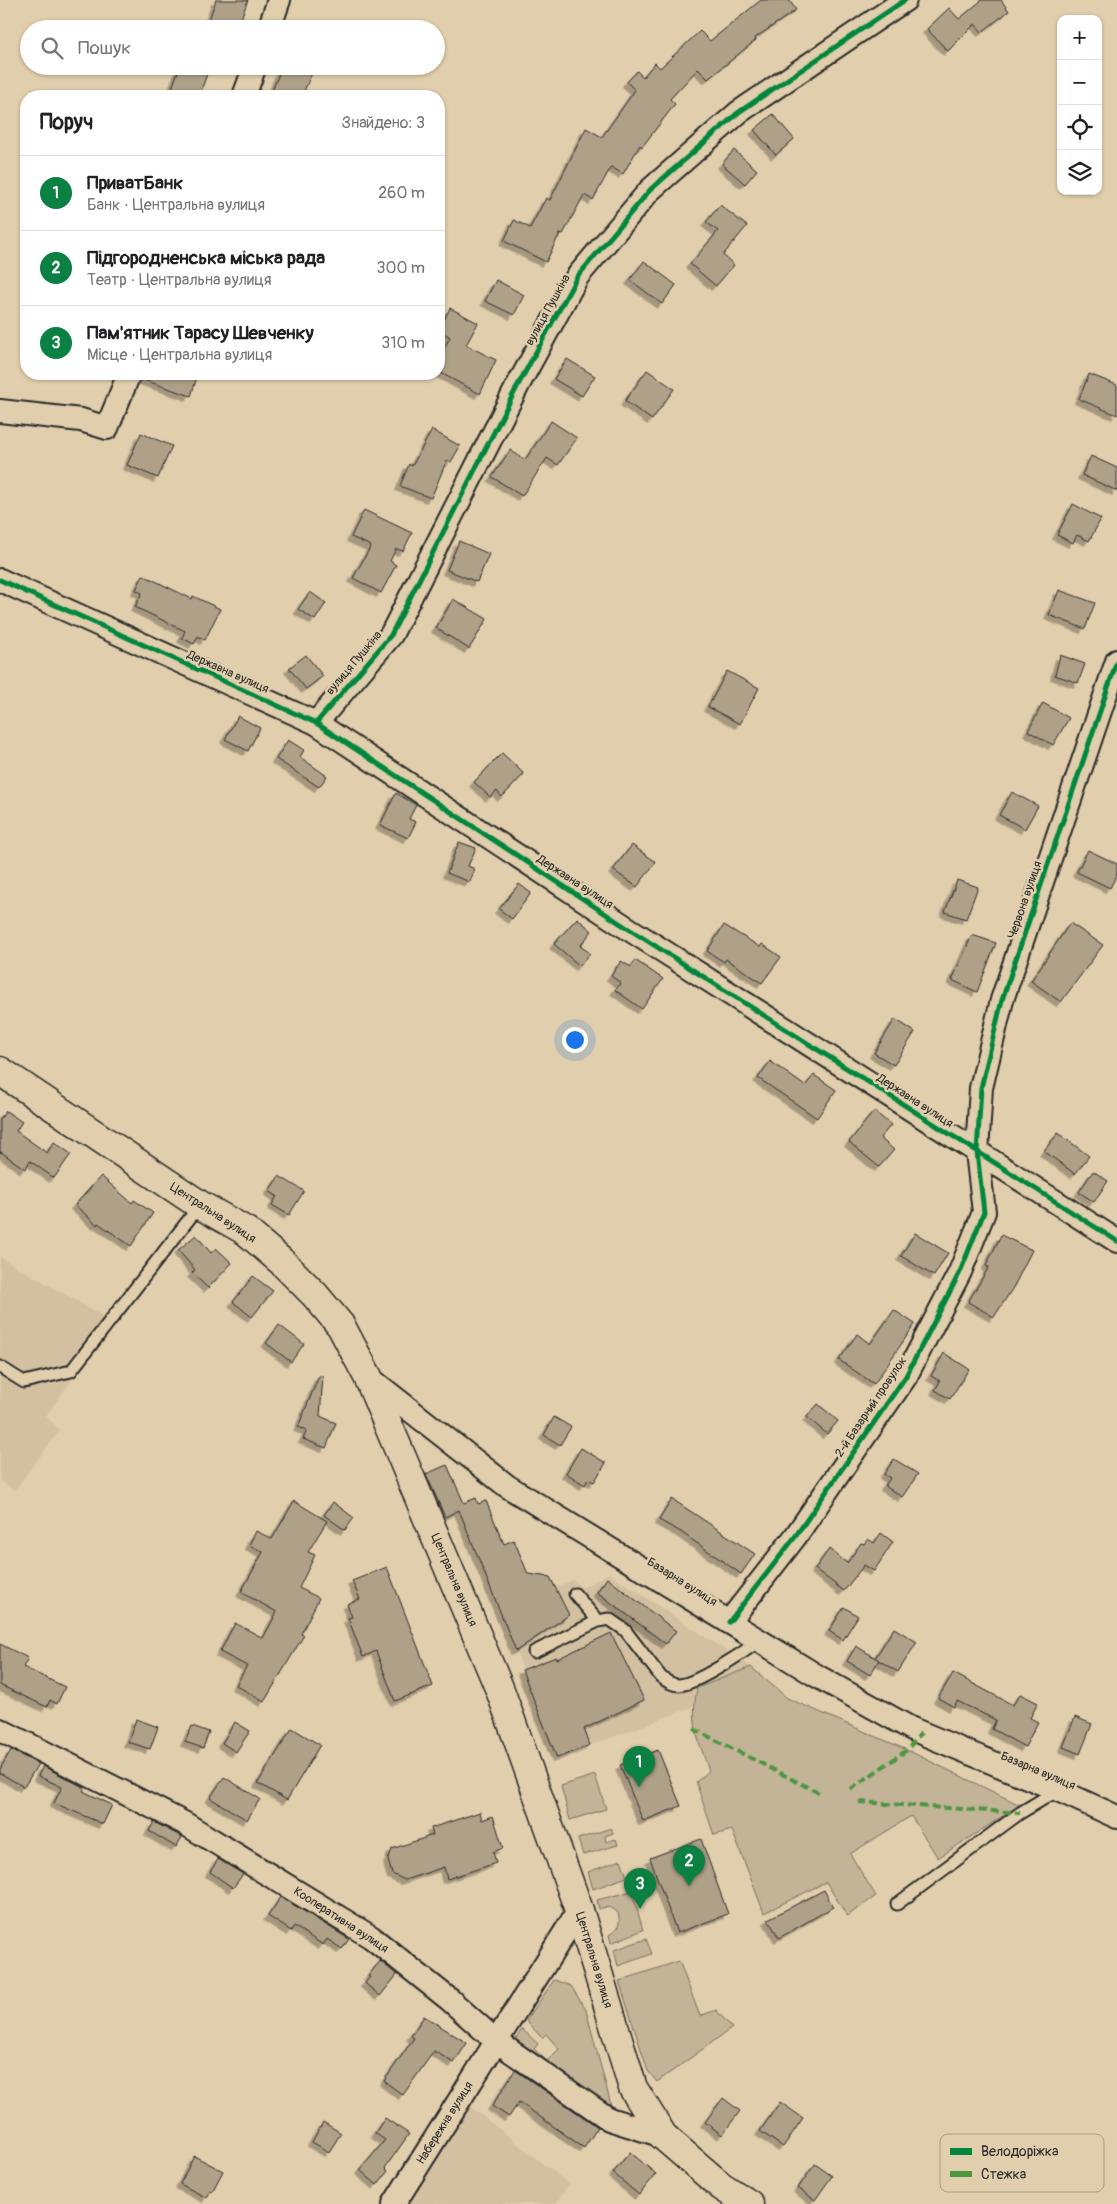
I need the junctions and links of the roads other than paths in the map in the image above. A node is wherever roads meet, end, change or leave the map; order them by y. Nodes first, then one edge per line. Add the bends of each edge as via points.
1 (279, 0) edge
2 (905, 0) edge
3 (272, 20) edge
4 (252, 75) edge
5 (246, 90) edge
6 (127, 380) edge
7 (0, 410) edge
8 (0, 580) edge
9 (1117, 661) edge
10 (316, 723) junction
11 (0, 1072) edge
12 (976, 1152) junction
13 (200, 1205) junction
14 (1117, 1241) edge
15 (0, 1367) edge
16 (368, 1378) junction
17 (575, 1594) dead end
18 (598, 1621) junction
19 (729, 1622) junction
20 (759, 1641) junction
21 (534, 1652) dead end
22 (0, 1730) edge
23 (1058, 1790) junction
24 (1117, 1817) edge
25 (897, 1904) dead end
26 (579, 1910) junction
27 (496, 2041) junction
28 (663, 2136) junction
29 (394, 2204) edge
30 (749, 2204) edge

1 - 3 street
2 - 10 street, вулиця Пушкіна via 739,112 650,190 577,277 518,385 391,635
4 - 5 street
6 - 7 street via 107,428 80,420
8 - 10 street, Державна вулиця
9 - 12 street, Червона вулиця via 1002,1000 981,1088
10 - 12 street, Державна вулиця
11 - 13 main road, Центральна вулиця
12 - 14 street, Державна вулиця
12 - 19 street, 2-й Базарний провулок via 984,1212 960,1272 906,1376 795,1537
13 - 15 lane via 71,1371 24,1382
13 - 16 main road, Центральна вулиця via 246,1231 315,1295 341,1326
16 - 19 street, Базарна вулиця via 507,1486
16 - 26 main road, Центральна вулиця via 500,1690
17 - 18 lane
18 - 20 lane via 609,1619 618,1624 661,1677 680,1685 730,1662
18 - 21 lane
19 - 20 street, Базарна вулиця
20 - 23 street, Базарна вулиця via 912,1729
22 - 27 street, Кооперативна вулиця via 184,1822 371,1937
23 - 24 street, Базарна вулиця
23 - 25 lane via 1020,1813
26 - 27 street, Набережна вулиця
26 - 28 main road, Центральна вулиця via 633,2088
27 - 28 street, Кооперативна вулиця via 609,2119
27 - 29 street, Набережна вулиця
28 - 30 main road, Центральна вулиця via 721,2186

